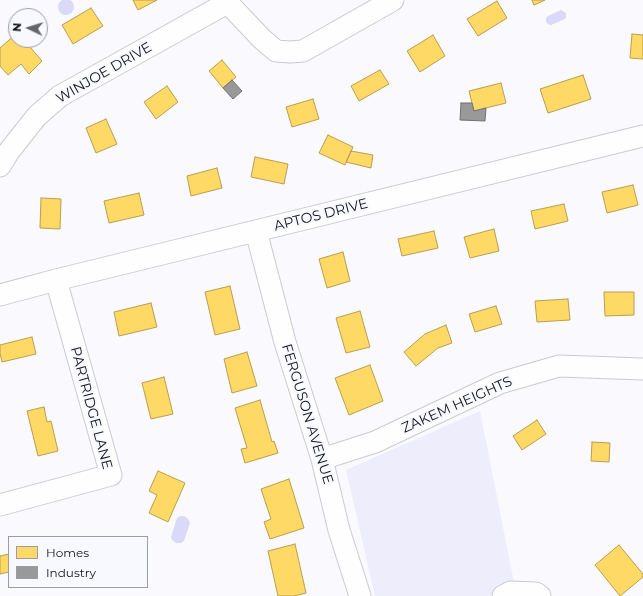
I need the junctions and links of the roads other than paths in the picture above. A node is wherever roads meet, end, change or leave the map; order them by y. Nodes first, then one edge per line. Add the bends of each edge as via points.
1 (393, 0) edge
2 (226, 1) edge
3 (643, 136) edge
4 (0, 166) edge
5 (256, 232) junction
6 (56, 280) junction
7 (0, 295) edge
8 (643, 369) edge
9 (322, 459) junction
10 (0, 505) edge
11 (360, 596) edge
12 (503, 596) edge
13 (540, 596) edge

1 - 2 street via 303,51 290,52 276,52
2 - 4 street, WINJOE DRIVE via 60,96 37,116
3 - 5 street, APTOS DRIVE
5 - 6 street, APTOS DRIVE
5 - 9 street, FERGUSON AVENUE via 285,342
6 - 7 street, APTOS DRIVE
6 - 10 street, PARTRIDGE LANE via 111,475
8 - 9 street, ZAKEM HEIGHTS via 559,366 500,383 375,442
9 - 11 street, FERGUSON AVENUE via 339,530
12 - 13 street via 511,592 536,593

